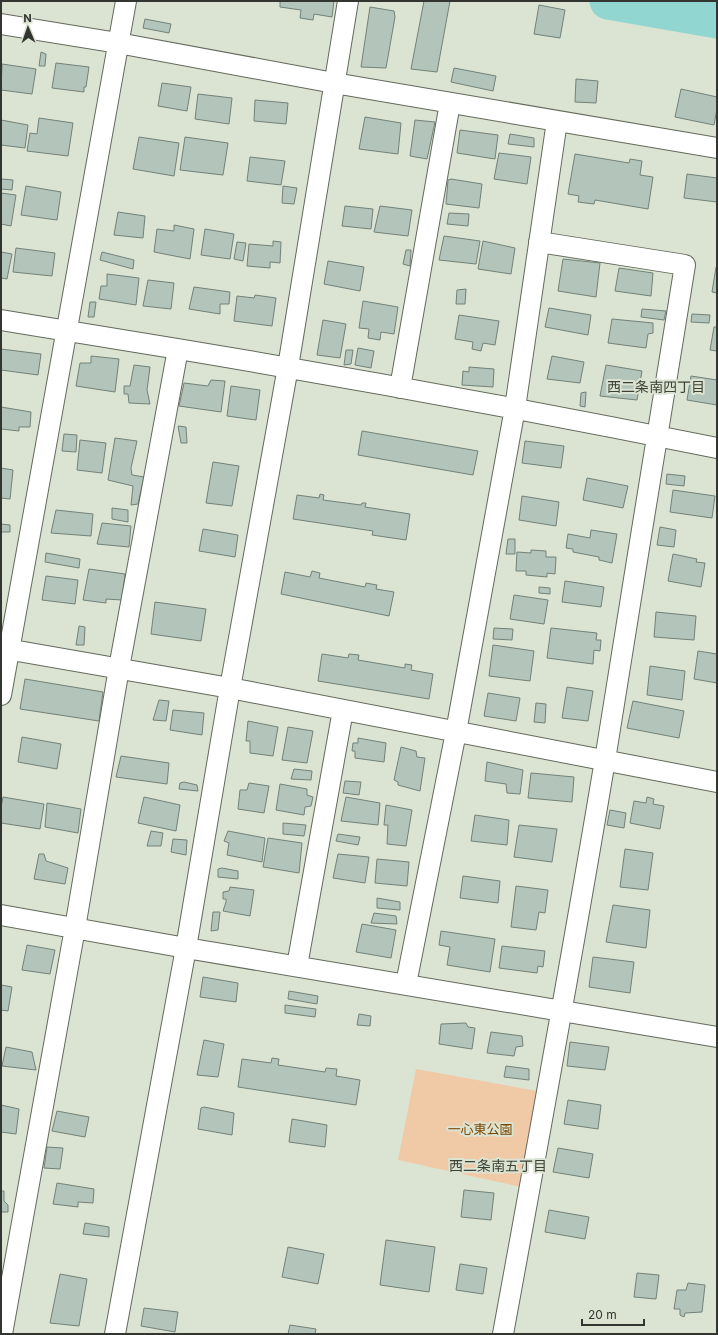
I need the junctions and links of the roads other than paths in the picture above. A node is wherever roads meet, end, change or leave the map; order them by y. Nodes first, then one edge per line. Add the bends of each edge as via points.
1 (126, 1) edge
2 (348, 1) edge
3 (1, 24) edge
4 (118, 43) junction
5 (334, 84) junction
6 (450, 103) junction
7 (557, 121) junction
8 (717, 148) edge
9 (539, 242) junction
10 (1, 320) edge
11 (66, 330) junction
12 (178, 349) junction
13 (288, 367) junction
14 (400, 388) junction
15 (515, 408) junction
16 (656, 436) junction
17 (717, 448) edge
18 (5, 648) edge
19 (119, 668) junction
20 (230, 688) junction
21 (1, 695) edge
22 (343, 710) junction
23 (456, 732) junction
24 (604, 761) junction
25 (717, 782) edge
26 (1, 915) edge
27 (75, 928) junction
28 (186, 948) junction
29 (297, 966) junction
30 (406, 984) junction
31 (562, 1012) junction
32 (717, 1037) edge
33 (2, 1334) edge
34 (115, 1334) edge
35 (503, 1334) edge

1 - 4 street
2 - 5 street
3 - 4 street
4 - 5 street
4 - 11 street
5 - 6 street
5 - 13 street
6 - 7 street
6 - 14 street
7 - 8 street
7 - 9 street
9 - 15 street
9 - 16 street via 685,265
10 - 11 street
11 - 12 street
11 - 18 street
12 - 13 street
12 - 19 street
13 - 14 street
13 - 20 street
14 - 15 street
15 - 16 street
15 - 23 street
16 - 17 street
16 - 24 street
18 - 19 street
18 - 21 street
19 - 20 street
19 - 27 street
20 - 22 street
20 - 28 street
22 - 23 street
22 - 29 street
23 - 24 street
23 - 30 street
24 - 25 street
24 - 31 street
26 - 27 street
27 - 28 street
27 - 33 street
28 - 29 street
28 - 34 street
29 - 30 street
30 - 31 street
31 - 32 street
31 - 35 street

